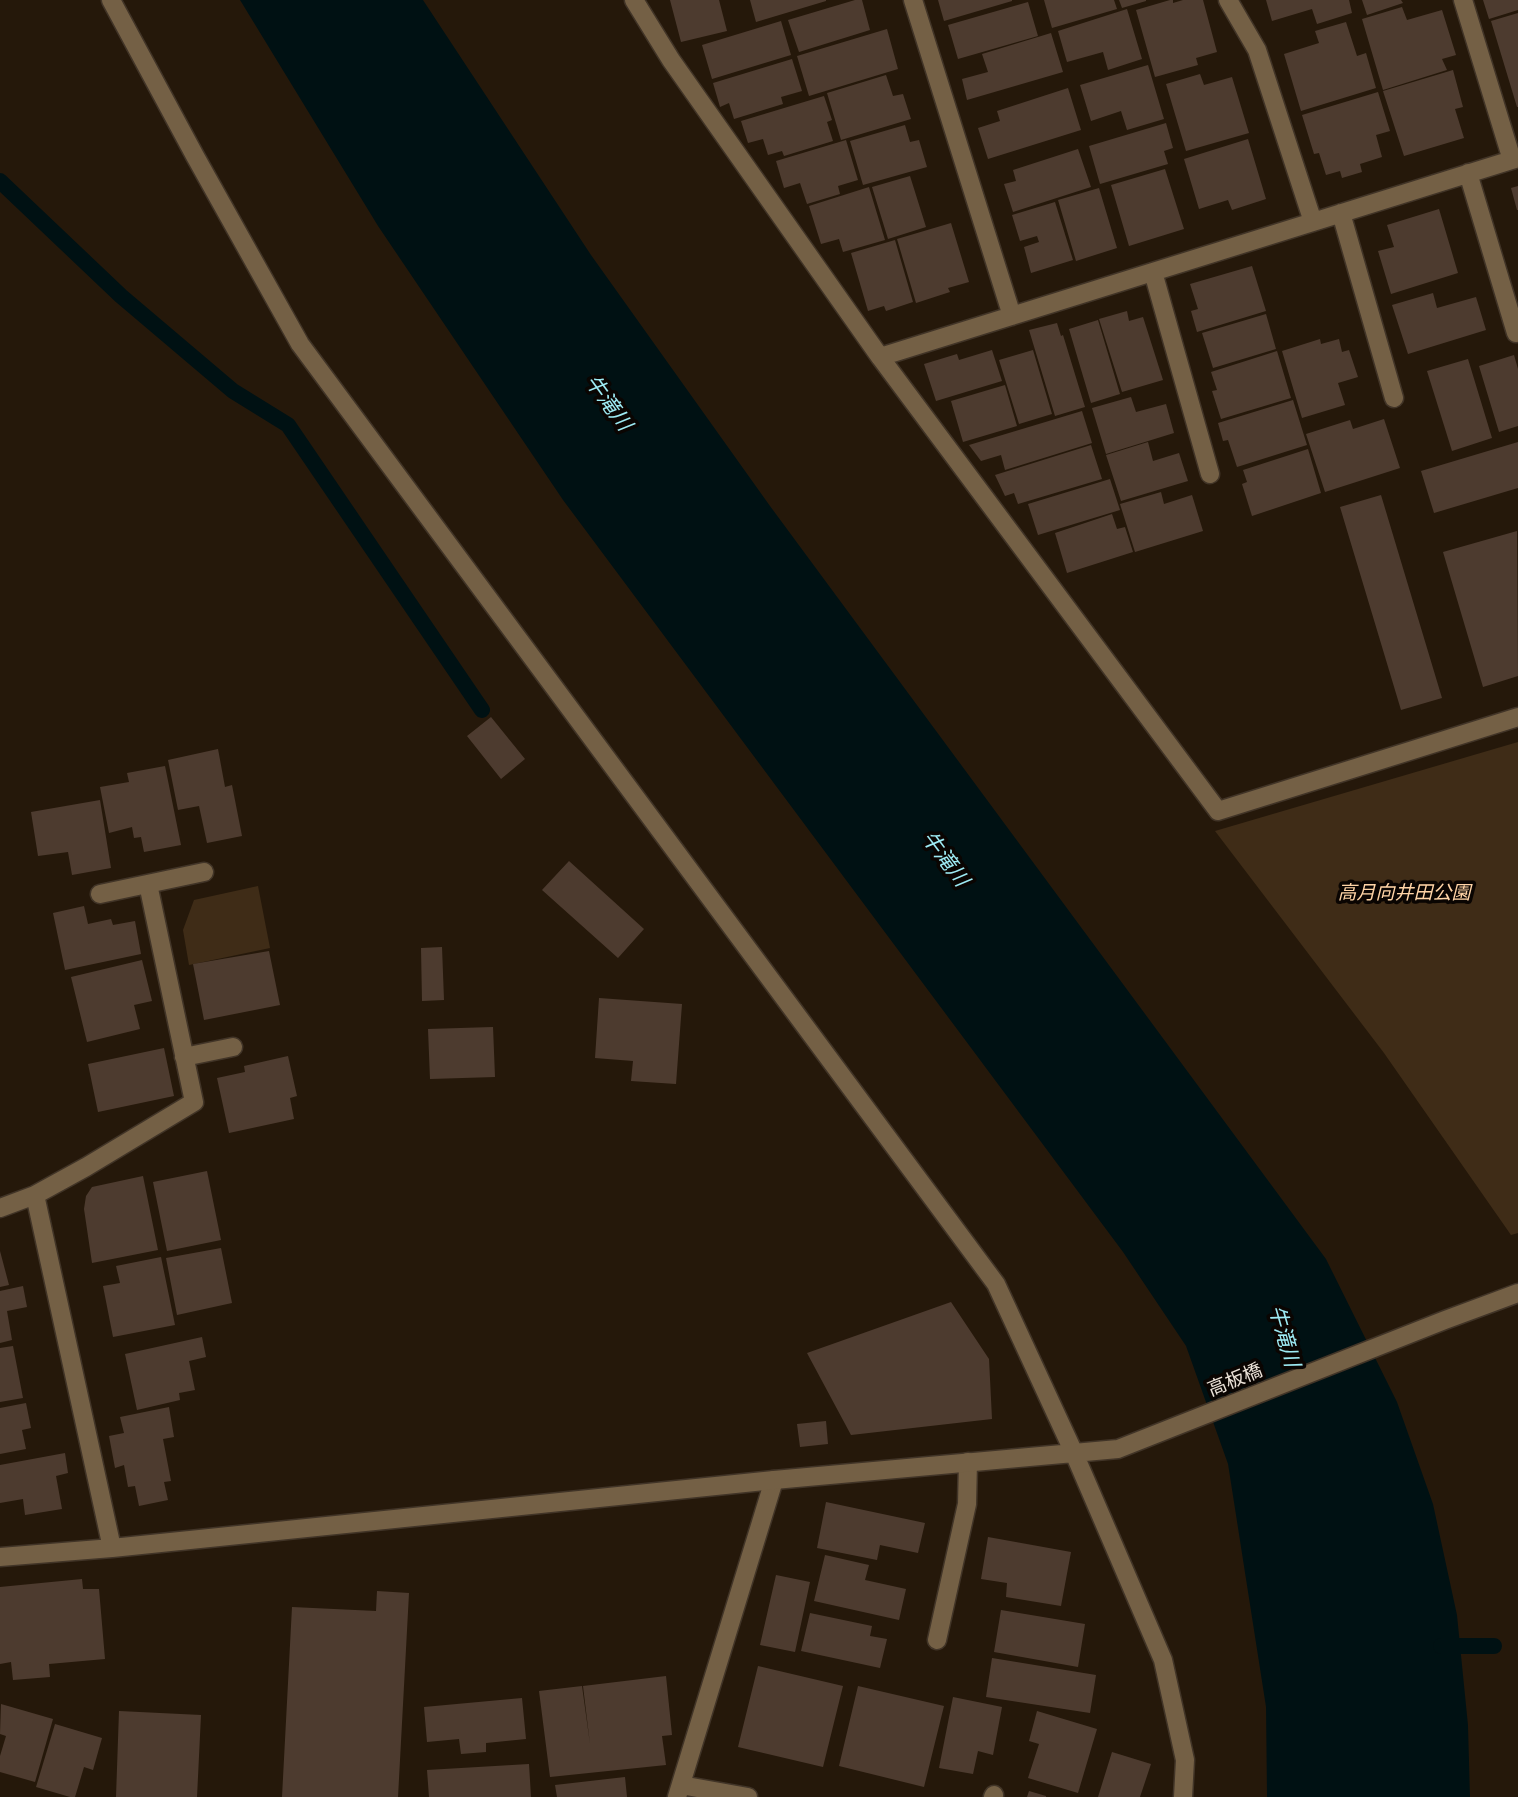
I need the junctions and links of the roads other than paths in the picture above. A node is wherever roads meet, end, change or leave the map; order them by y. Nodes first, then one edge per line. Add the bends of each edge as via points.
1 (111, 0) edge
2 (634, 0) edge
3 (913, 0) edge
4 (1228, 0) edge
5 (1463, 0) edge
6 (1515, 159) edge
7 (1468, 173) junction
8 (1341, 213) junction
9 (1313, 222) junction
10 (1153, 272) junction
11 (1012, 316) junction
12 (1516, 333) dead end
13 (880, 356) junction
14 (1394, 398) dead end
15 (1210, 474) dead end
16 (1518, 717) edge
17 (204, 872) dead end
18 (148, 884) junction
19 (100, 894) dead end
20 (233, 1047) dead end
21 (184, 1057) junction
22 (35, 1195) junction
23 (0, 1208) edge
24 (1518, 1293) edge
25 (1074, 1453) junction
26 (968, 1462) junction
27 (774, 1480) junction
28 (112, 1548) junction
29 (0, 1557) edge
30 (937, 1640) dead end
31 (679, 1791) edge
32 (748, 1797) edge
33 (1183, 1797) edge

1 - 25 street via 300,344 996,1284
2 - 13 street via 671,60
3 - 11 street
4 - 9 street via 1257,50
5 - 6 street
6 - 7 street
7 - 8 street
7 - 12 street
8 - 9 street
8 - 14 street
9 - 10 street
10 - 11 street
10 - 15 street
11 - 13 street
13 - 16 street via 1218,811
17 - 18 street
18 - 19 street
18 - 21 street
20 - 21 street
21 - 22 street via 194,1102
22 - 23 street
22 - 28 street
24 - 25 street, 高板橋 via 1118,1449
25 - 26 street, 高板橋
25 - 33 street via 1163,1660 1185,1760
26 - 27 street, 高板橋
26 - 30 street via 967,1504
27 - 28 street, 高板橋
27 - 31 street
28 - 29 street, 高板橋
31 - 32 street

